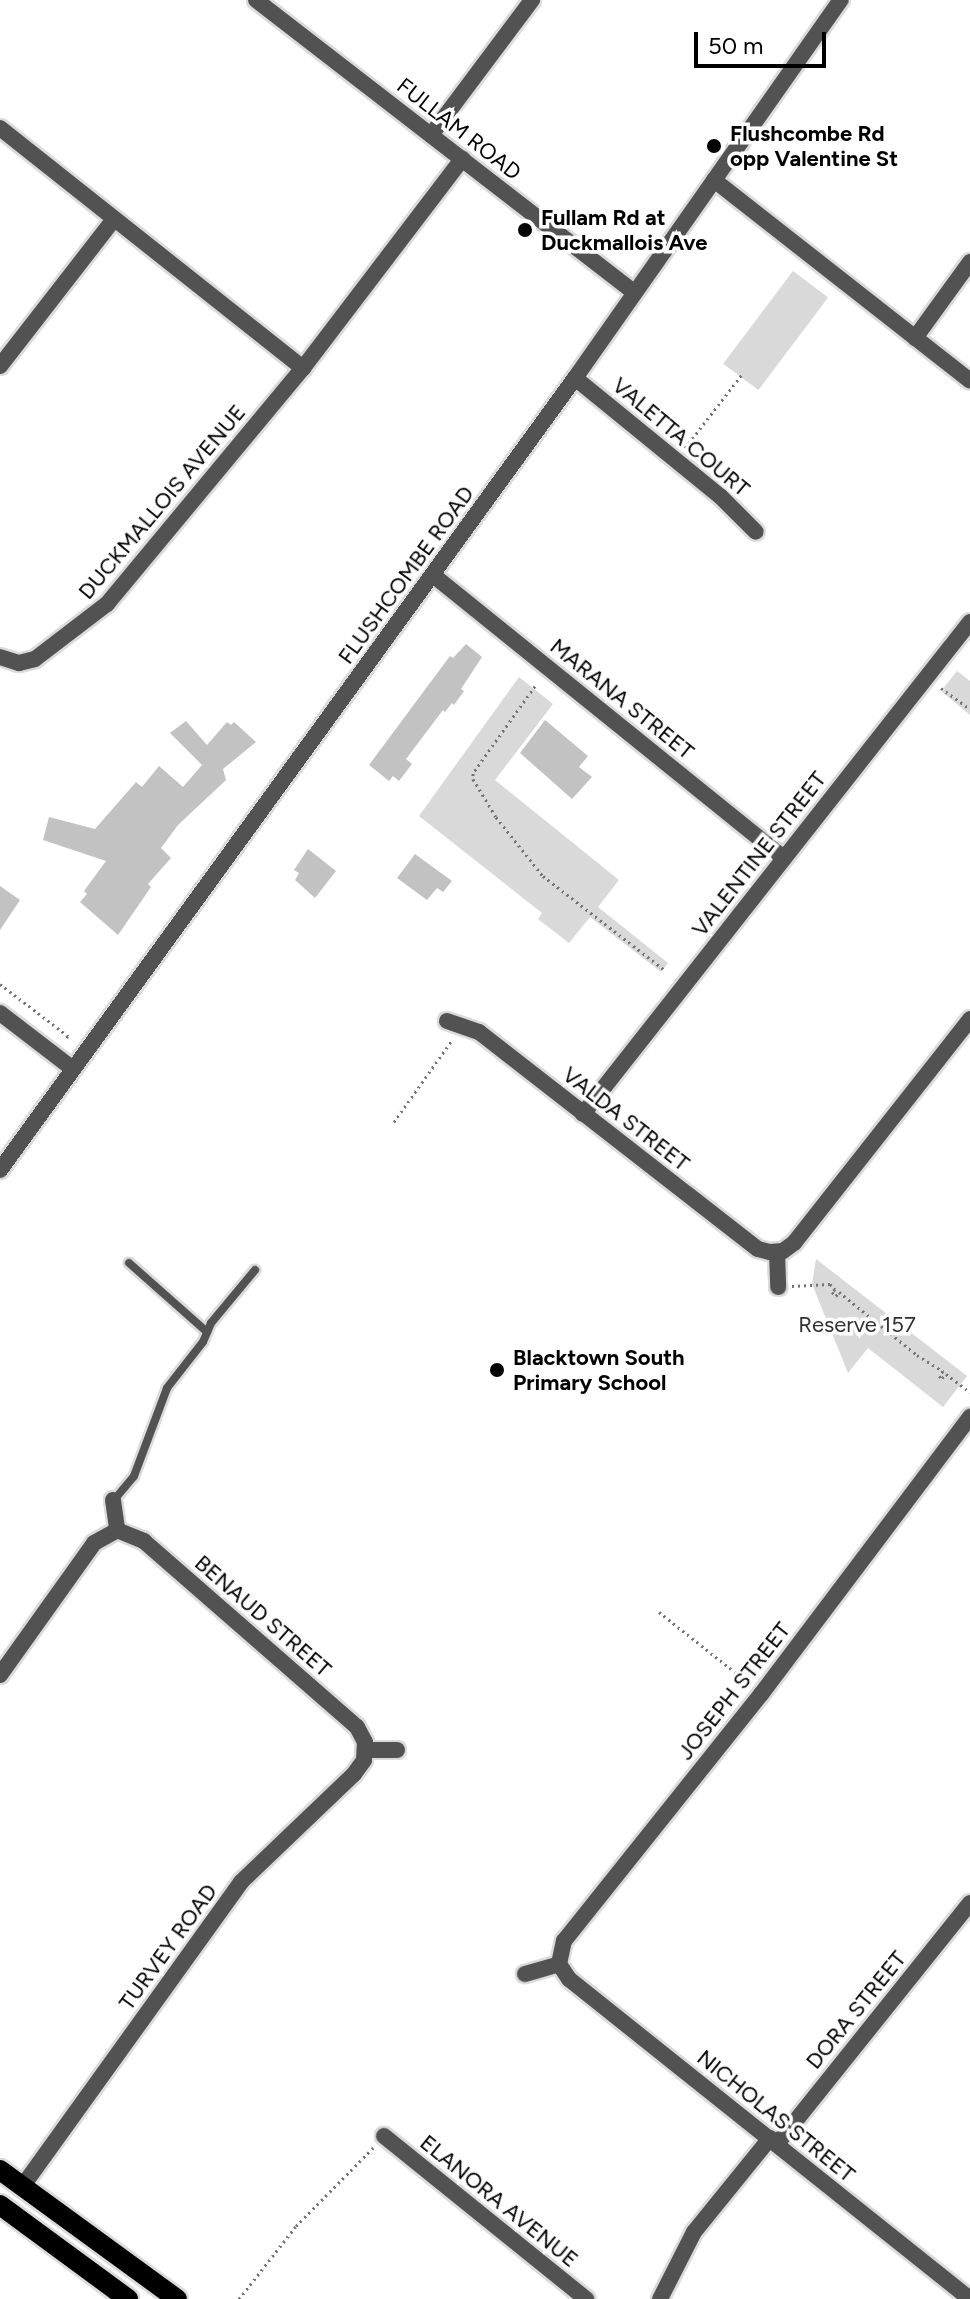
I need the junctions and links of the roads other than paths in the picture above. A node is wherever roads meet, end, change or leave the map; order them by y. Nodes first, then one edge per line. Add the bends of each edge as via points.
1 (256, 0) edge
2 (532, 0) edge
3 (841, 0) edge
4 (0, 128) edge
5 (431, 135) junction
6 (462, 159) junction
7 (714, 180) junction
8 (114, 219) junction
9 (970, 262) edge
10 (634, 292) junction
11 (915, 338) junction
12 (0, 366) edge
13 (303, 368) junction
14 (575, 378) junction
15 (970, 381) edge
16 (756, 532) dead end
17 (433, 575) junction
18 (970, 622) edge
19 (0, 657) edge
20 (783, 857) junction
21 (0, 1013) edge
22 (970, 1019) edge
23 (453, 1022) road end
24 (73, 1069) junction
25 (583, 1114) junction
26 (0, 1170) edge
27 (777, 1252) junction
28 (129, 1263) dead end
29 (255, 1270) dead end
30 (778, 1287) road end
31 (207, 1332) junction
32 (969, 1419) edge
33 (113, 1500) joint
34 (117, 1530) junction
35 (0, 1675) edge
36 (365, 1750) junction
37 (397, 1750) dead end
38 (970, 1903) edge
39 (559, 1964) junction
40 (525, 1974) dead end
41 (384, 2136) road end
42 (774, 2141) junction
43 (0, 2170) edge
44 (22, 2187) junction
45 (2, 2212) edge
46 (128, 2299) edge
47 (177, 2299) edge
48 (586, 2299) edge
49 (660, 2299) edge
50 (970, 2299) edge

1 - 5 street, FULLAM ROAD
2 - 5 street
3 - 7 street, FLUSHCOMBE ROAD
4 - 8 street
5 - 6 street, FULLAM ROAD
6 - 10 street, FULLAM ROAD
6 - 13 street, DUCKMALLOIS AVENUE
7 - 10 street, FLUSHCOMBE ROAD
7 - 11 street
8 - 12 street
8 - 13 street
9 - 11 street
10 - 14 street, FLUSHCOMBE ROAD
11 - 15 street
13 - 19 street, DUCKMALLOIS AVENUE via 99,612 35,659 19,663
14 - 16 street, VALETTA COURT
14 - 17 street, FLUSHCOMBE ROAD
17 - 20 street, MARANA STREET
17 - 24 street, FLUSHCOMBE ROAD
18 - 20 street, VALENTINE STREET
20 - 25 street, VALENTINE STREET
21 - 24 street
22 - 27 street via 794,1243
23 - 25 street, VALDA STREET via 479,1032
24 - 26 street, FLUSHCOMBE ROAD
25 - 27 street, VALDA STREET via 758,1249
27 - 30 street
28 - 31 lane
29 - 31 lane
31 - 33 lane via 167,1388 134,1476
32 - 39 street, JOSEPH STREET via 762,1693 564,1941
33 - 34 street
34 - 35 street via 94,1543
34 - 36 street, BENAUD STREET via 144,1541 357,1727
36 - 37 street
36 - 44 street, TURVEY ROAD via 354,1774 241,1882
38 - 42 street, DORA STREET
39 - 40 street
39 - 42 street, NICHOLAS STREET via 569,1979
41 - 48 street, ELANORA AVENUE
42 - 49 street via 694,2232
42 - 50 street, NICHOLAS STREET
43 - 44 main road
44 - 47 main road
45 - 46 main road

